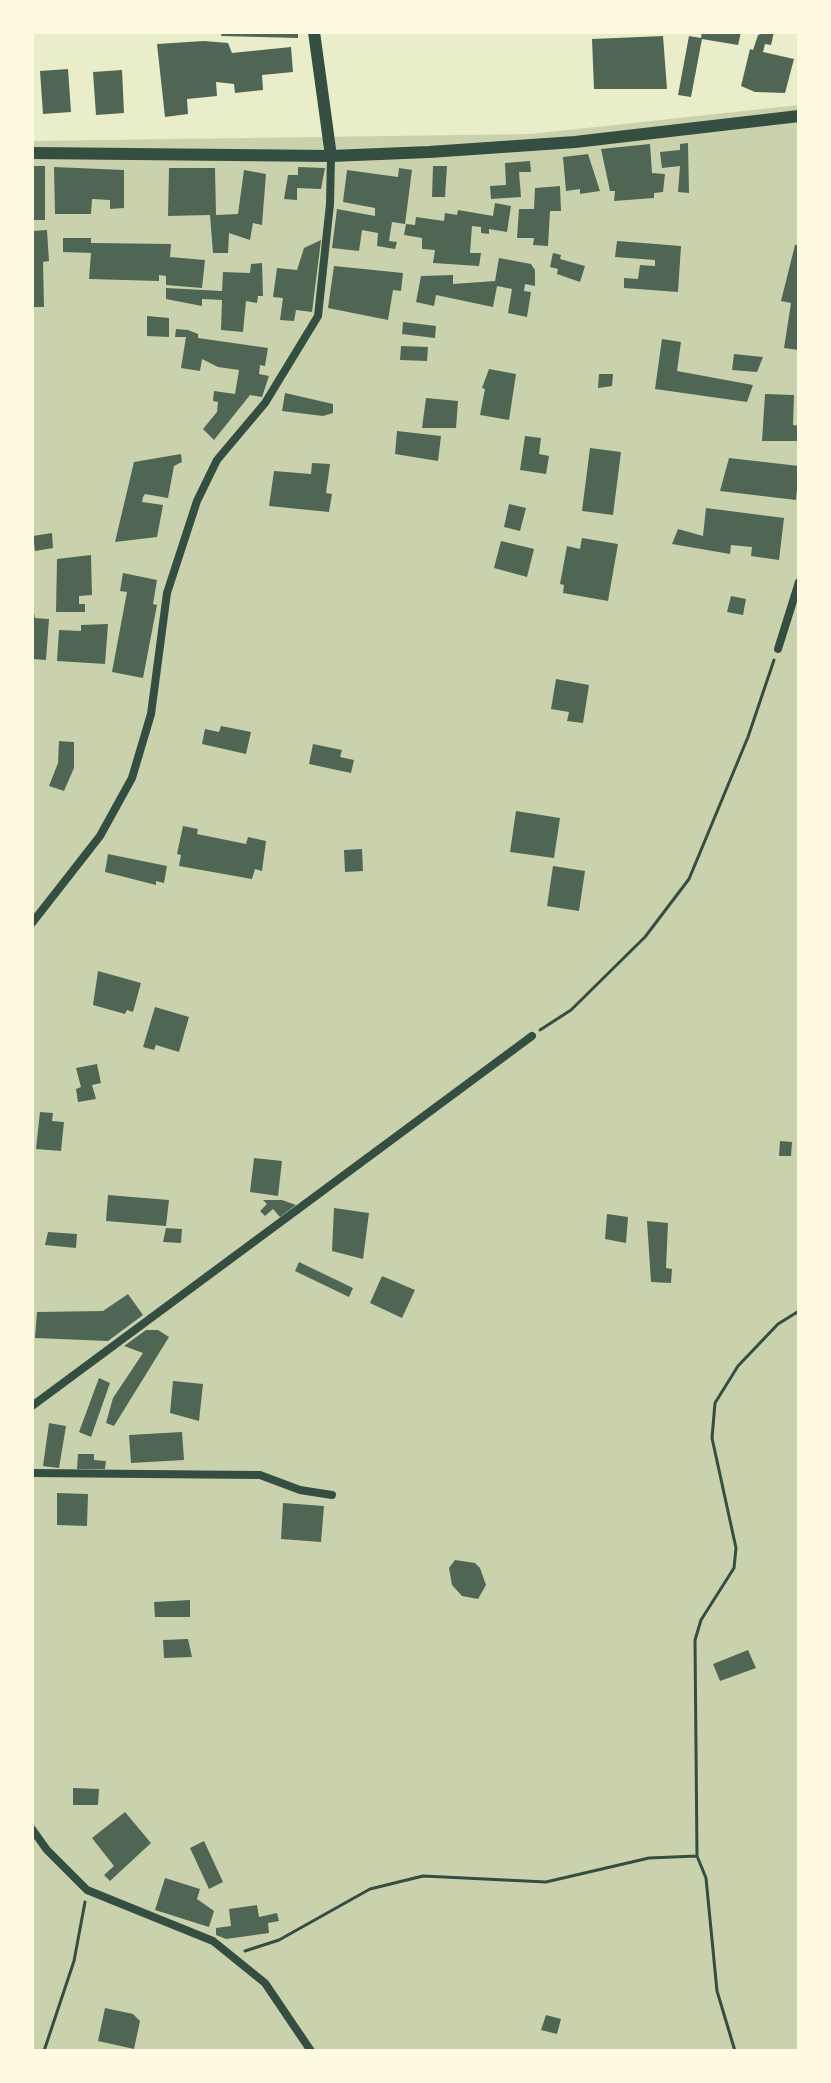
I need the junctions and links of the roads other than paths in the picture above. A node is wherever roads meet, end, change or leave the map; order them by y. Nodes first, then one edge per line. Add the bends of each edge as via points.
1 (314, 32) edge
2 (799, 116) edge
3 (32, 153) edge
4 (331, 156) junction
5 (799, 582) edge
6 (778, 649) road end
7 (32, 923) edge
8 (532, 1036) road end
9 (32, 1406) edge
10 (32, 1473) edge
11 (332, 1495) dead end
12 (32, 1829) edge
13 (311, 2051) edge

1 - 4 street
2 - 4 street via 575,142
3 - 4 street
4 - 7 street via 318,316 265,403 217,460 197,501 167,593 151,714 132,778 100,836
5 - 6 street
8 - 9 street
10 - 11 street via 260,1475
12 - 13 street via 87,1890 213,1941 265,1983

